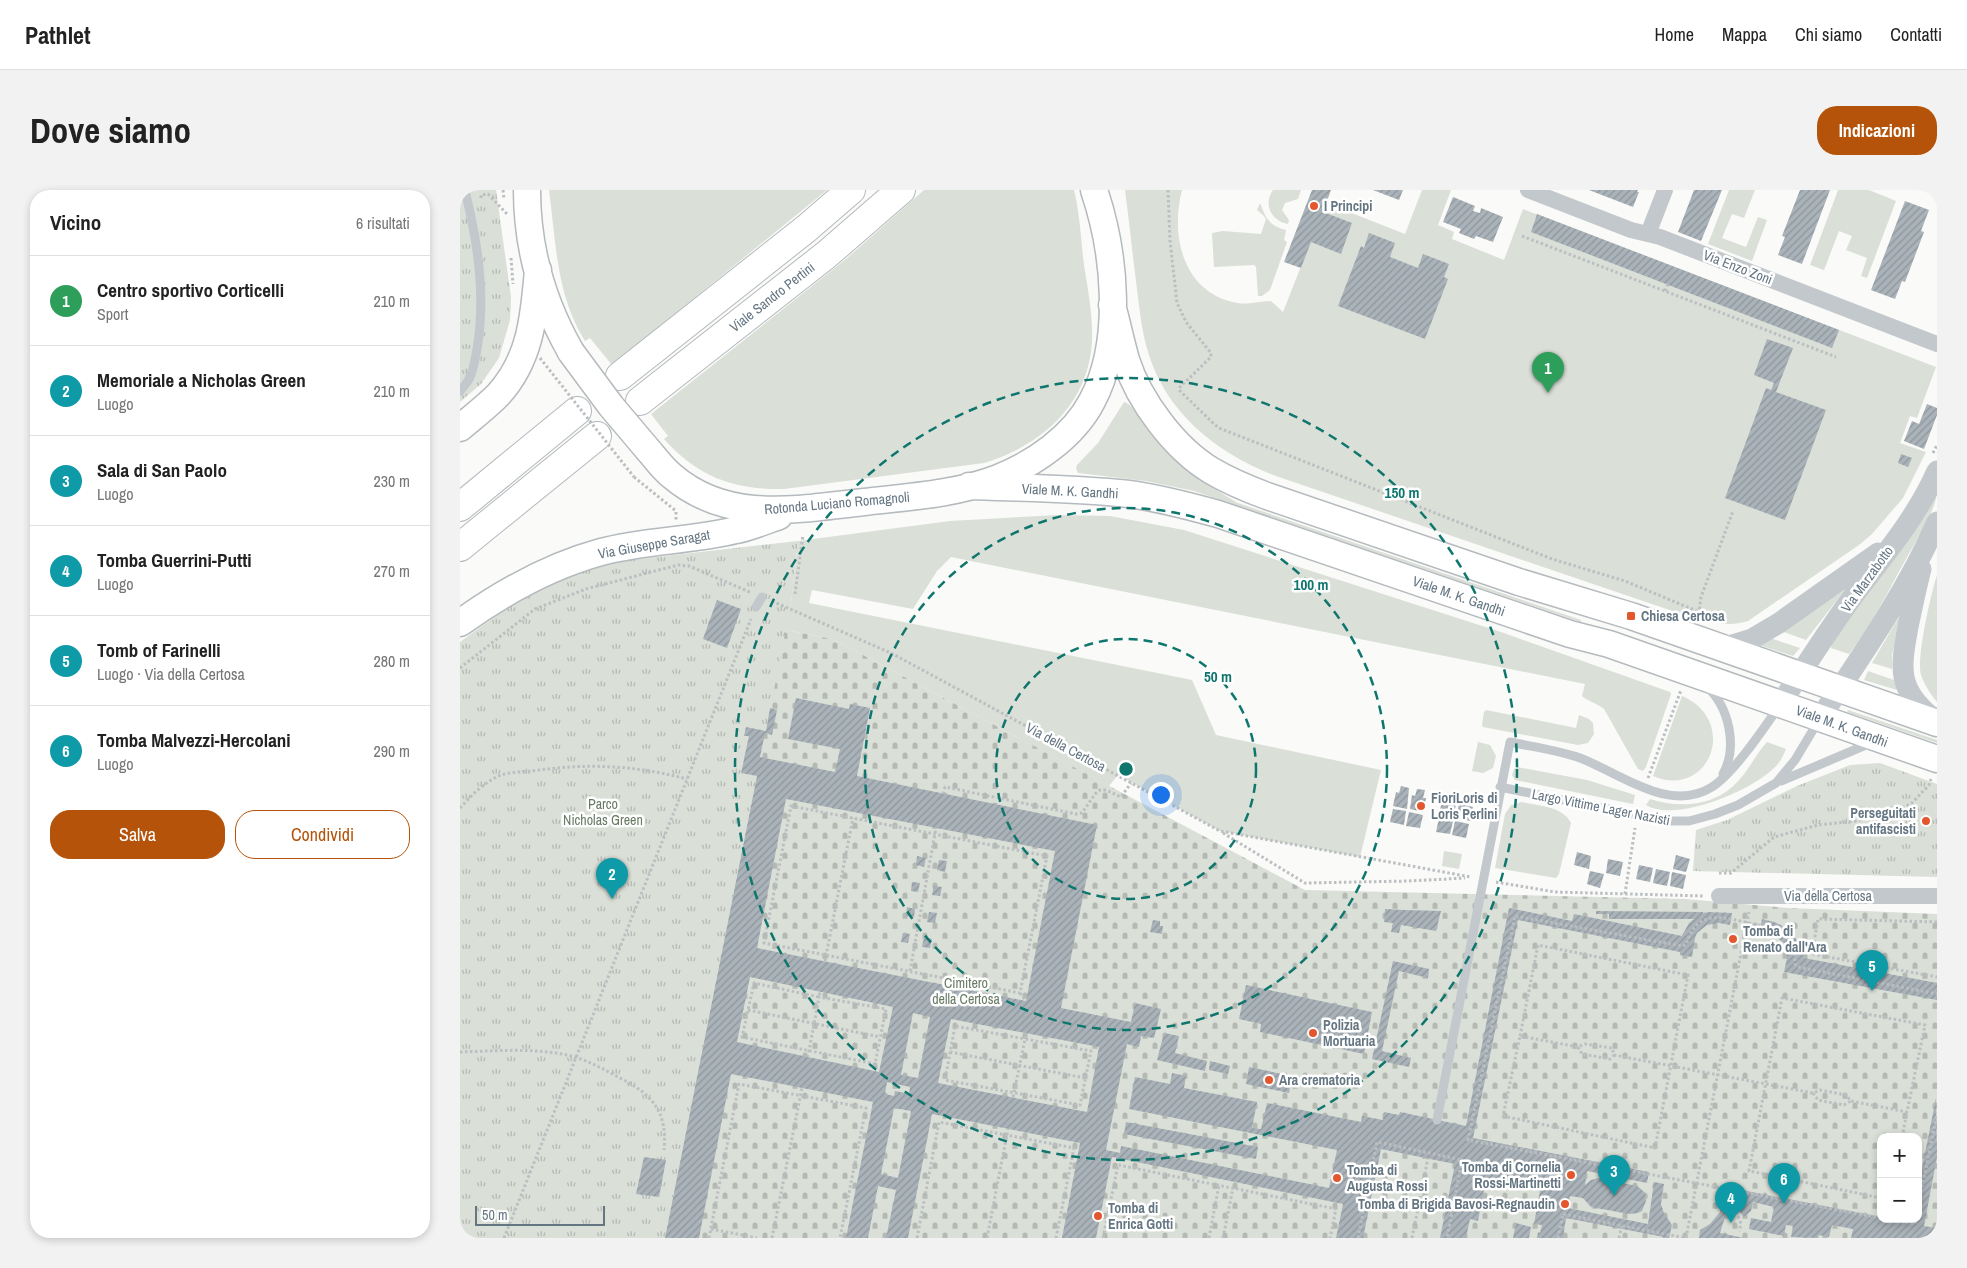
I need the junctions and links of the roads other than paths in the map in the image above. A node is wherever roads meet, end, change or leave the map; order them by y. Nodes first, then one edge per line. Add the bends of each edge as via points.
1 (851, 190) edge
2 (901, 190) edge
3 (1094, 190) edge
4 (1102, 190) edge
5 (1665, 190) edge
6 (465, 191) dead end
7 (521, 191) edge
8 (1533, 192) edge
9 (1102, 216) junction
10 (1648, 234) junction
11 (538, 270) junction
12 (1112, 304) junction
13 (1937, 344) edge
14 (620, 376) dead end
15 (460, 392) edge
16 (640, 401) dead end
17 (577, 411) dead end
18 (460, 428) edge
19 (597, 436) dead end
20 (1937, 471) edge
21 (969, 486) junction
22 (460, 507) edge
23 (801, 508) junction
24 (1933, 531) edge
25 (1894, 542) junction
26 (460, 546) edge
27 (762, 597) road end
28 (756, 607) road end
29 (460, 623) edge
30 (1719, 645) junction
31 (1684, 681) junction
32 (1792, 688) junction
33 (1830, 703) junction
34 (1937, 722) edge
35 (1880, 740) junction
36 (1935, 768) edge
37 (1719, 781) junction
38 (1776, 783) junction
39 (1500, 787) junction
40 (1719, 896) road end
41 (1937, 896) edge
42 (1437, 1120) dead end

1 - 14 highway
2 - 16 highway, Viale Sandro Pertini via 826,254
3 - 9 main road, Rotonda Luciano Romagnoli
4 - 9 main road
5 - 10 street
6 - 15 lane via 477,249 481,296 480,333 474,366 470,379
7 - 11 main road, Rotonda Luciano Romagnoli
8 - 10 street, Via Enzo Zoni
9 - 12 main road, Rotonda Luciano Romagnoli via 1109,253
10 - 13 street, Via Enzo Zoni
11 - 18 main road via 532,330 516,370 498,394
11 - 23 main road, Rotonda Luciano Romagnoli, bridge via 551,312 571,352 611,406 671,476 690,489 740,508 765,511
12 - 21 main road, Rotonda Luciano Romagnoli via 1106,364 1098,390 1083,415 1055,445 1027,464
12 - 30 main road, Viale M. K. Gandhi via 1127,362 1147,404 1182,446 1210,470 1267,496 1519,582
17 - 22 highway
19 - 26 highway
20 - 25 street, Via Marzabotto via 1922,503
21 - 23 main road, Rotonda Luciano Romagnoli via 905,497
21 - 31 main road, Viale M. K. Gandhi via 1099,491 1189,506 1570,634 1609,644
23 - 29 main road, Via Giuseppe Saragat via 736,530 654,541 569,563 508,591
24 - 33 street via 1888,615
24 - 34 street via 1904,648 1902,673 1914,701
25 - 30 street via 1765,632 1740,643
25 - 32 street, Via Marzabotto via 1853,596
27 - 28 lane
30 - 32 main road, Viale M. K. Gandhi
31 - 32 main road, Viale M. K. Gandhi
31 - 37 lane via 1717,697 1727,721 1730,755
32 - 33 main road, Viale M. K. Gandhi
32 - 33 main road, Viale M. K. Gandhi
32 - 37 lane via 1739,760
33 - 34 main road, Viale M. K. Gandhi
33 - 35 main road, Viale M. K. Gandhi
33 - 38 lane, Largo Vittime Lager Nazisti via 1796,760
35 - 36 main road, Viale M. K. Gandhi
35 - 38 lane
37 - 39 lane via 1696,794 1668,795 1579,758 1510,742
38 - 39 lane, Largo Vittime Lager Nazisti via 1738,805 1689,821 1667,821
39 - 42 lane via 1485,880
40 - 41 street, Via della Certosa

